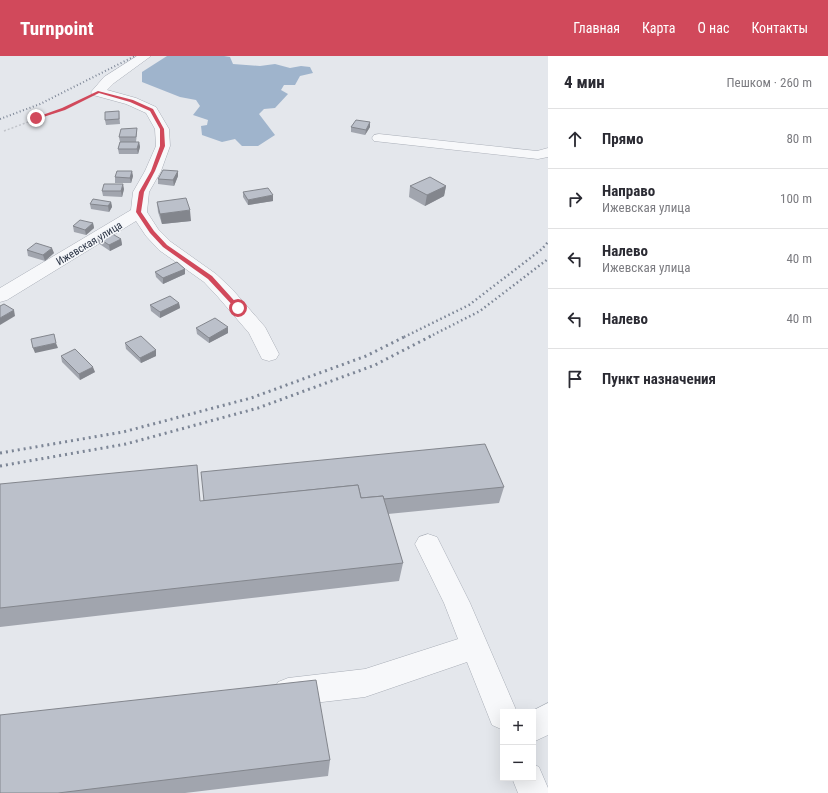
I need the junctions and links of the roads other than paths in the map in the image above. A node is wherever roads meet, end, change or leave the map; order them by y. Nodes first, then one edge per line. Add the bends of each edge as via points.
1 (144, 56) edge
2 (379, 138) dead end
3 (548, 152) edge
4 (138, 212) junction
5 (0, 296) edge
6 (269, 354) dead end
7 (428, 544) dead end
8 (475, 646) junction
9 (262, 695) edge
10 (500, 709) edge
11 (548, 718) edge
12 (536, 725) edge
13 (529, 781) edge
14 (534, 793) edge

1 - 4 street via 110,80 98,92 152,110 162,129 163,146 141,192
2 - 3 street via 538,155
4 - 5 street, Ижевская улица
4 - 6 street via 165,246 210,278 225,293 258,331
7 - 8 street
8 - 9 street via 365,683
8 - 10 street
11 - 12 street
13 - 14 street

